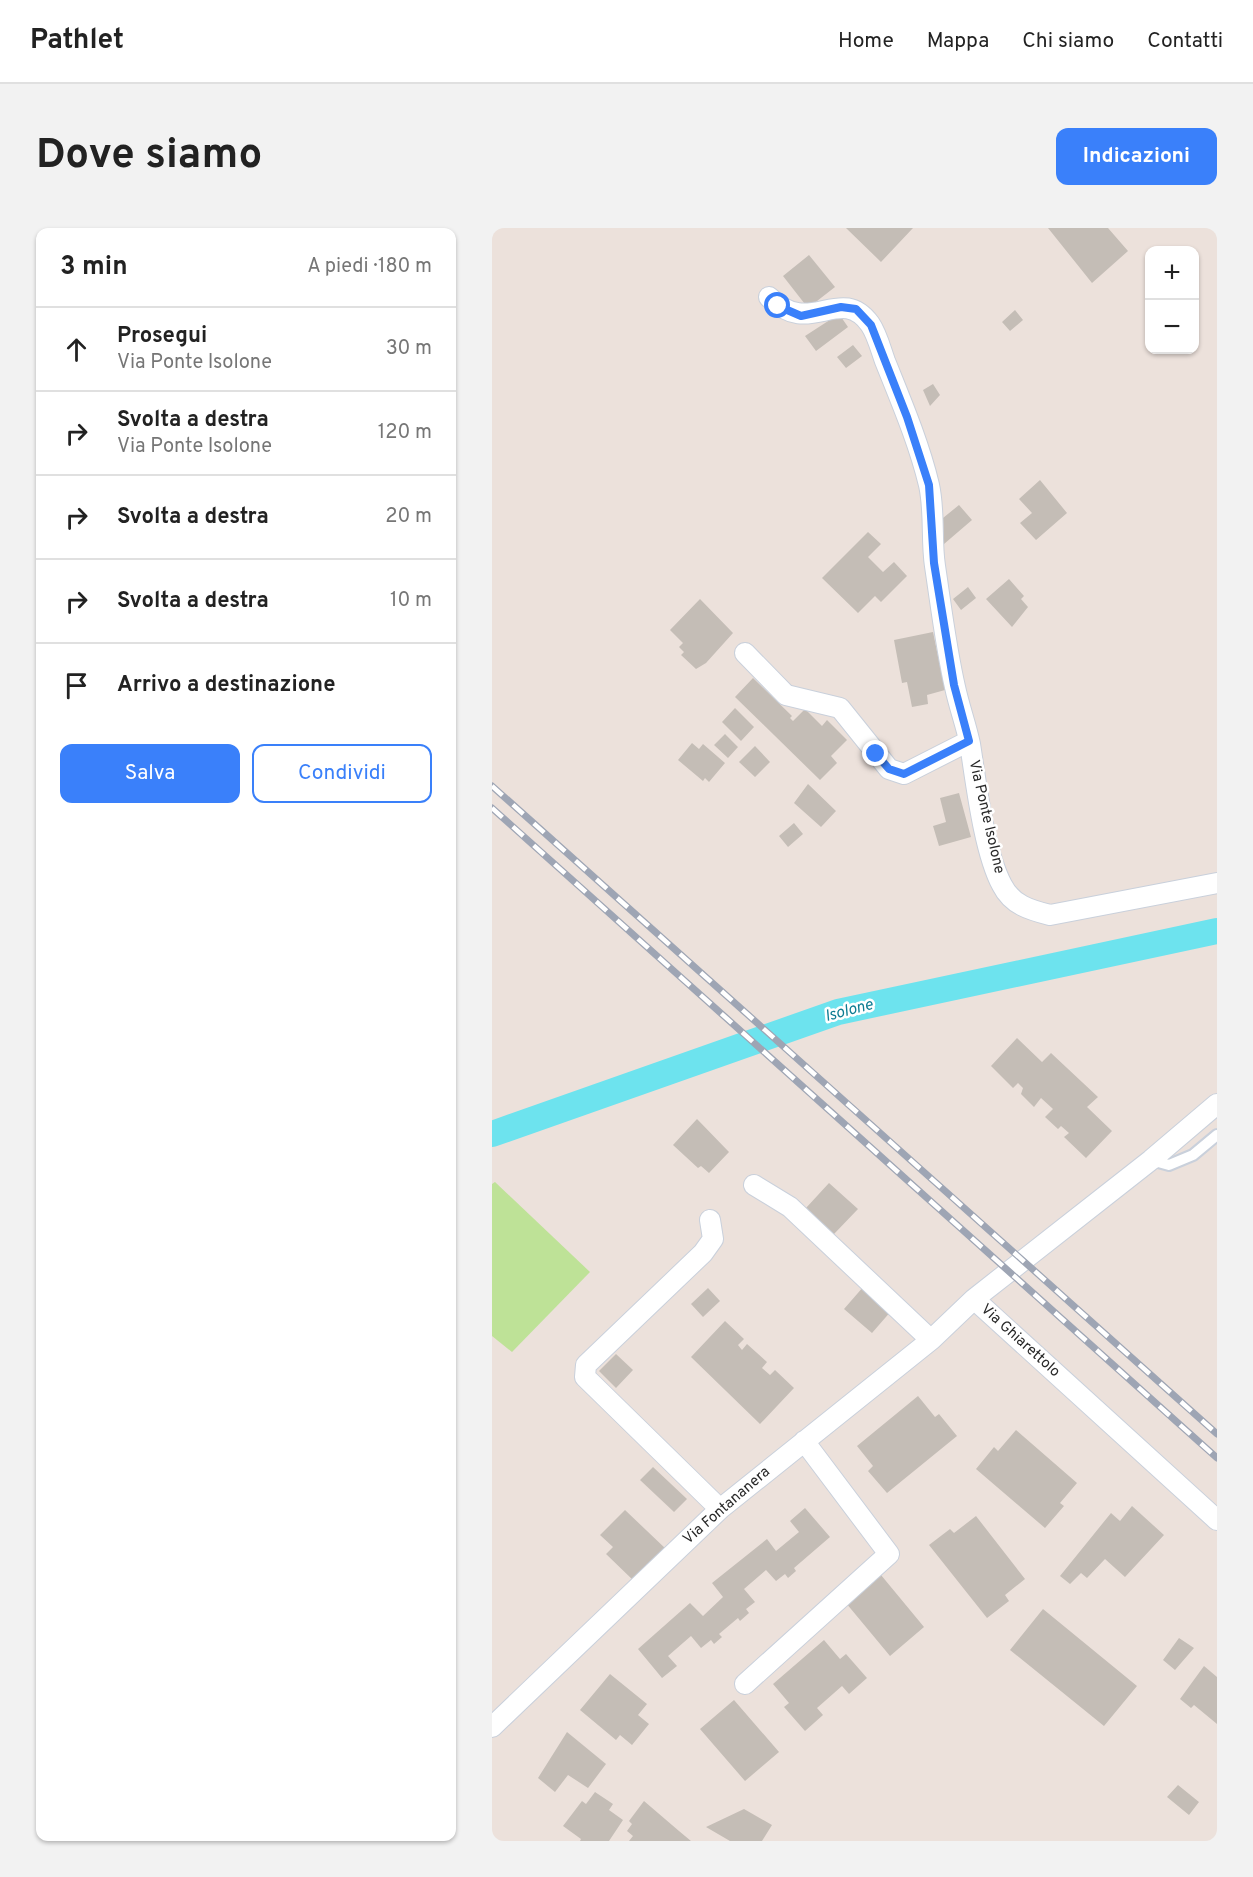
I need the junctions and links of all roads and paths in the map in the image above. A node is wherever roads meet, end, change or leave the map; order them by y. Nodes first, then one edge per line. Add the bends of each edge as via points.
1 (769, 297) dead end
2 (745, 653) dead end
3 (969, 741) junction
4 (1217, 883) edge
5 (1217, 1104) edge
6 (1217, 1135) edge
7 (1151, 1160) junction
8 (754, 1185) dead end
9 (710, 1221) dead end
10 (974, 1299) junction
11 (931, 1340) junction
12 (804, 1442) junction
13 (720, 1509) junction
14 (1217, 1520) edge
15 (745, 1684) dead end
16 (492, 1727) edge

1 - 3 street, Via Ponte Isolone via 778,306 801,316 841,307 856,309 871,325 929,485 934,563 954,685
2 - 3 street via 786,695 840,708 889,769 904,774
3 - 4 street, Via Ponte Isolone via 976,787 1001,884 1010,898 1027,909 1050,915
5 - 7 street, Via Ghiarettolo
6 - 7 lane via 1193,1155 1169,1165
7 - 10 street, Via Ghiarettolo
8 - 11 street via 790,1207
9 - 13 street via 713,1239 703,1252 586,1365 585,1377
10 - 11 street, Via Fontananera
10 - 14 street, Via Ghiarettolo
11 - 12 street, Via Fontananera
12 - 13 street, Via Fontananera
12 - 15 street via 889,1554
13 - 16 street, Via Fontananera

